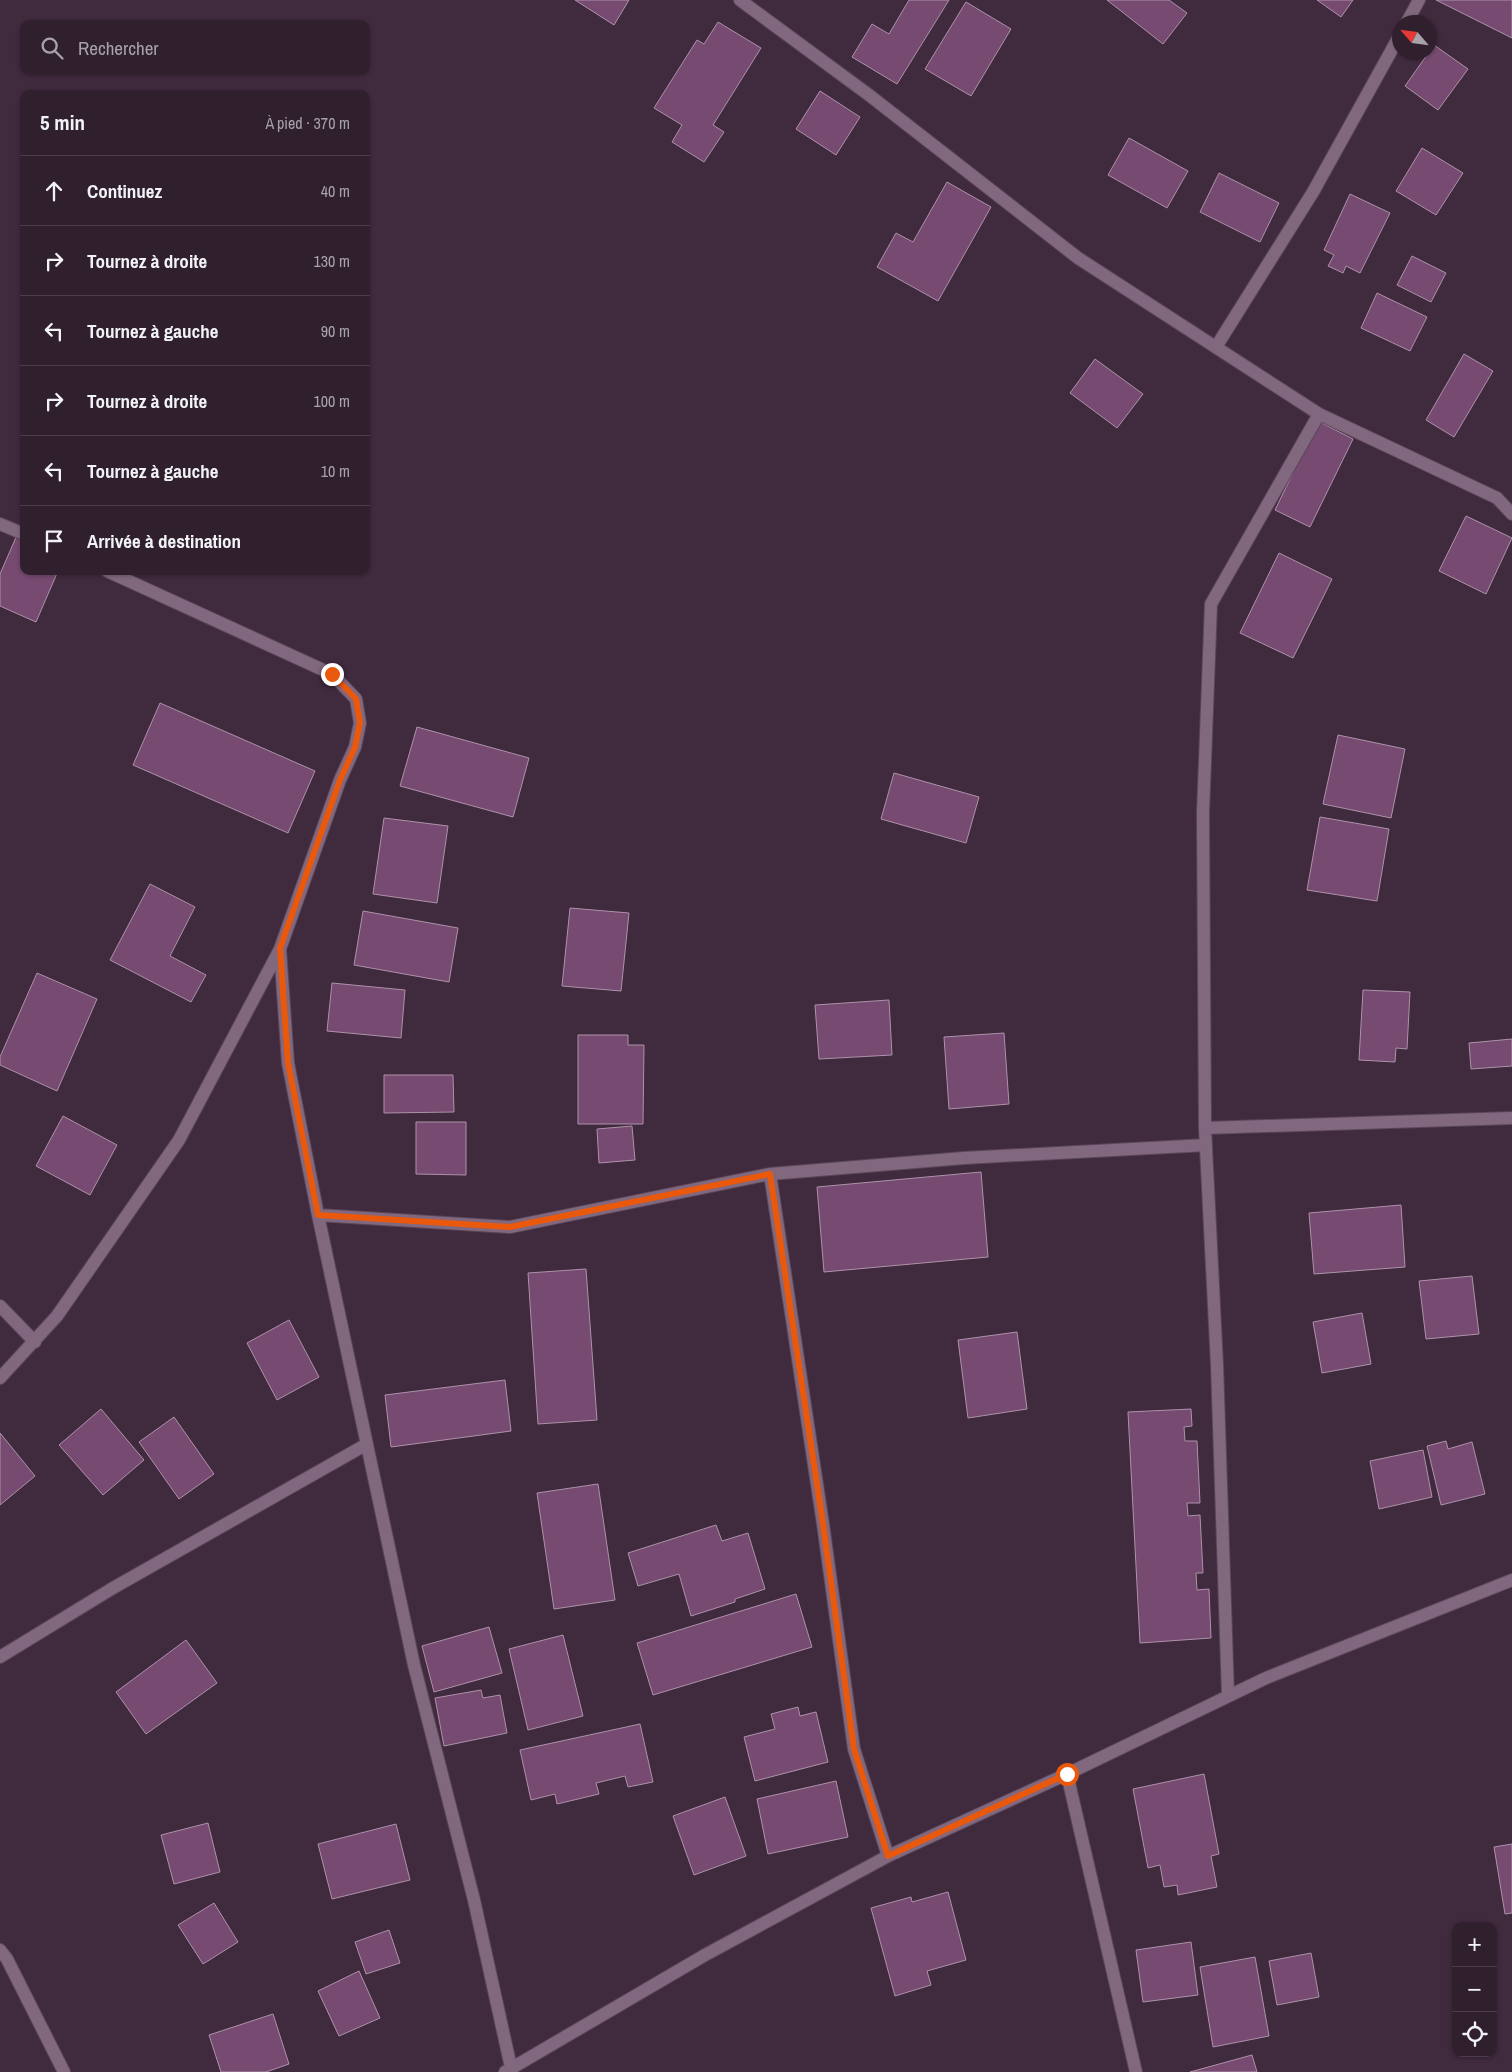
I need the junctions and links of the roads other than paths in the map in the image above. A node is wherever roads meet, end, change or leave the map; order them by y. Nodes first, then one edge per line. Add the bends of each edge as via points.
1 (740, 0) edge
2 (1419, 0) edge
3 (1411, 15) edge
4 (1392, 49) edge
5 (1216, 347) junction
6 (1319, 414) junction
7 (1512, 514) edge
8 (0, 524) edge
9 (20, 532) edge
10 (116, 575) edge
11 (280, 948) junction
12 (1512, 1118) edge
13 (1205, 1128) junction
14 (1206, 1145) junction
15 (770, 1174) junction
16 (318, 1215) junction
17 (0, 1306) edge
18 (35, 1342) junction
19 (0, 1378) edge
20 (367, 1444) junction
21 (1512, 1580) edge
22 (0, 1657) edge
23 (1228, 1695) junction
24 (1067, 1774) junction
25 (888, 1856) junction
26 (0, 1950) edge
27 (509, 2071) edge
28 (64, 2072) edge
29 (1136, 2072) edge

1 - 5 street via 869,95 1078,258
2 - 3 street
4 - 5 street via 1313,192
5 - 6 street
6 - 7 street via 1497,498
6 - 13 street via 1211,604 1203,813
8 - 9 street
10 - 11 street via 332,674 356,699 360,723 355,747 340,780
11 - 16 street via 288,1063
11 - 18 street via 179,1140 57,1316
12 - 13 street
13 - 14 street
14 - 15 street via 964,1158
14 - 23 street
15 - 16 street via 510,1227
15 - 25 street via 854,1749
16 - 20 street
17 - 18 street
18 - 19 street
20 - 22 street via 113,1588
20 - 27 street via 414,1665 474,1900
21 - 23 street
23 - 24 street
24 - 25 street
24 - 29 street
25 - 27 street via 705,1955
26 - 28 street

